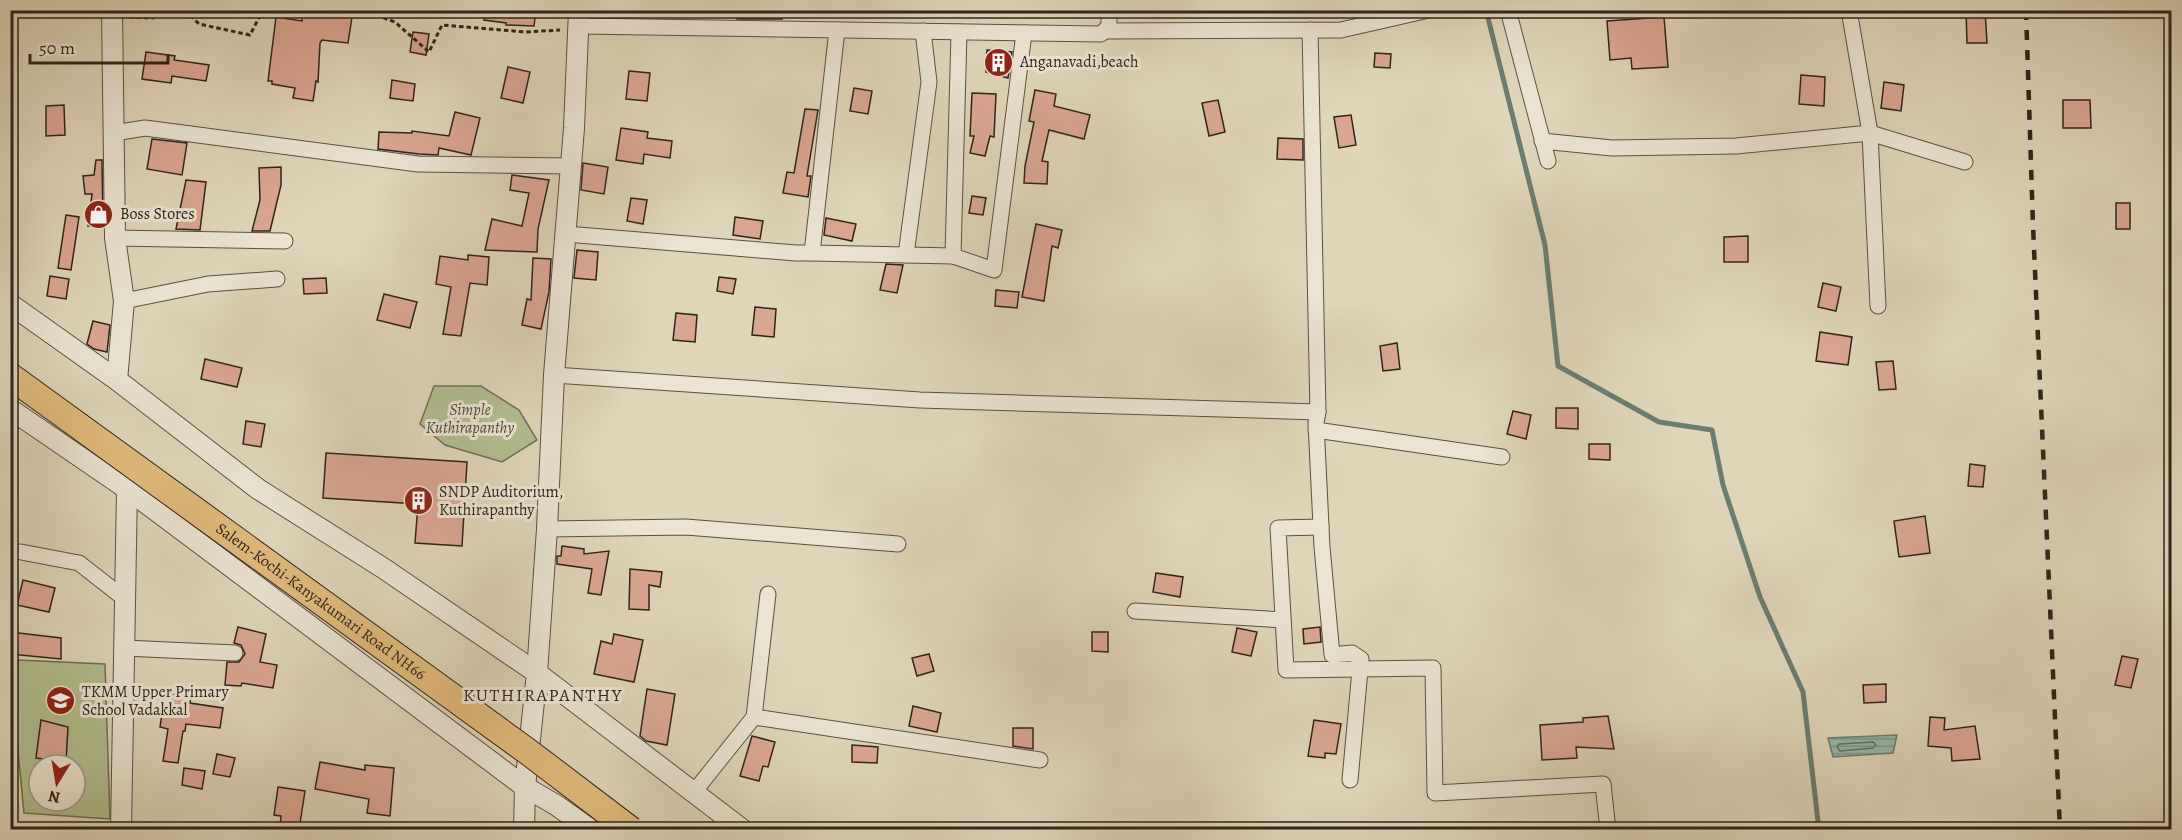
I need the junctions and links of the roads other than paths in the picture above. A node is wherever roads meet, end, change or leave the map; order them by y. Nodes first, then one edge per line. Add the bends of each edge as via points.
1 (1109, 10) edge
2 (1429, 10) edge
3 (1508, 10) edge
4 (1849, 10) edge
5 (112, 14) edge
6 (579, 18) edge
7 (837, 30) junction
8 (1310, 30) junction
9 (923, 31) junction
10 (1107, 31) junction
11 (959, 32) junction
12 (1024, 33) junction
13 (1870, 133) junction
14 (114, 134) junction
15 (1542, 141) junction
16 (1548, 161) dead end
17 (1965, 162) dead end
18 (572, 166) junction
19 (566, 234) junction
20 (115, 238) junction
21 (285, 241) dead end
22 (812, 252) junction
23 (906, 255) junction
24 (953, 256) junction
25 (277, 279) dead end
26 (124, 301) junction
27 (10, 304) edge
28 (1878, 306) dead end
29 (554, 375) junction
30 (10, 376) edge
31 (117, 380) junction
32 (10, 409) edge
33 (1318, 412) junction
34 (1316, 430) junction
35 (1502, 457) dead end
36 (127, 489) junction
37 (1321, 526) junction
38 (547, 529) junction
39 (898, 544) dead end
40 (21, 552) dead end
41 (768, 594) dead end
42 (125, 599) junction
43 (1135, 611) dead end
44 (1283, 620) junction
45 (124, 648) junction
46 (235, 653) dead end
47 (1360, 670) junction
48 (537, 674) junction
49 (754, 717) junction
50 (1040, 760) dead end
51 (1350, 780) dead end
52 (525, 787) junction
53 (694, 792) junction
54 (121, 830) edge
55 (524, 830) edge
56 (591, 830) edge
57 (631, 830) edge
58 (743, 830) edge
59 (1608, 830) edge

1 - 10 street
2 - 8 street via 1341,30
3 - 15 street
4 - 13 street
5 - 14 street
6 - 7 street
6 - 18 street
7 - 9 street
7 - 22 street
8 - 10 street
8 - 33 street
9 - 11 street
9 - 23 street via 929,82
10 - 12 street
11 - 12 street
11 - 24 street
12 - 24 street via 994,270
13 - 15 street via 1736,146 1612,148
13 - 17 street
13 - 28 street
14 - 18 street via 145,128 418,164
14 - 20 street
15 - 16 street
18 - 19 street
19 - 22 street
19 - 29 street
20 - 21 street
20 - 26 street
22 - 23 street
23 - 24 street
25 - 26 street via 208,284
26 - 31 street
27 - 31 street
29 - 33 street via 920,400
29 - 38 street
30 - 57 highway, Salem-Kochi-Kanyakumari Road NH66, bridge
31 - 48 street via 258,489 383,568
32 - 36 street
33 - 34 street
34 - 35 street
34 - 37 street
36 - 42 street
36 - 52 street
37 - 44 street via 1278,528
37 - 47 street via 1332,655 1357,655
38 - 39 street via 686,527
38 - 48 street
40 - 42 street via 79,563
41 - 49 street
42 - 45 street
43 - 44 street
44 - 47 street via 1286,670
45 - 46 street
45 - 54 street
47 - 51 street
47 - 59 street via 1433,669 1435,793 1603,784
48 - 52 street
48 - 53 street
49 - 50 street
49 - 53 street
52 - 55 street
52 - 56 street
53 - 58 street

